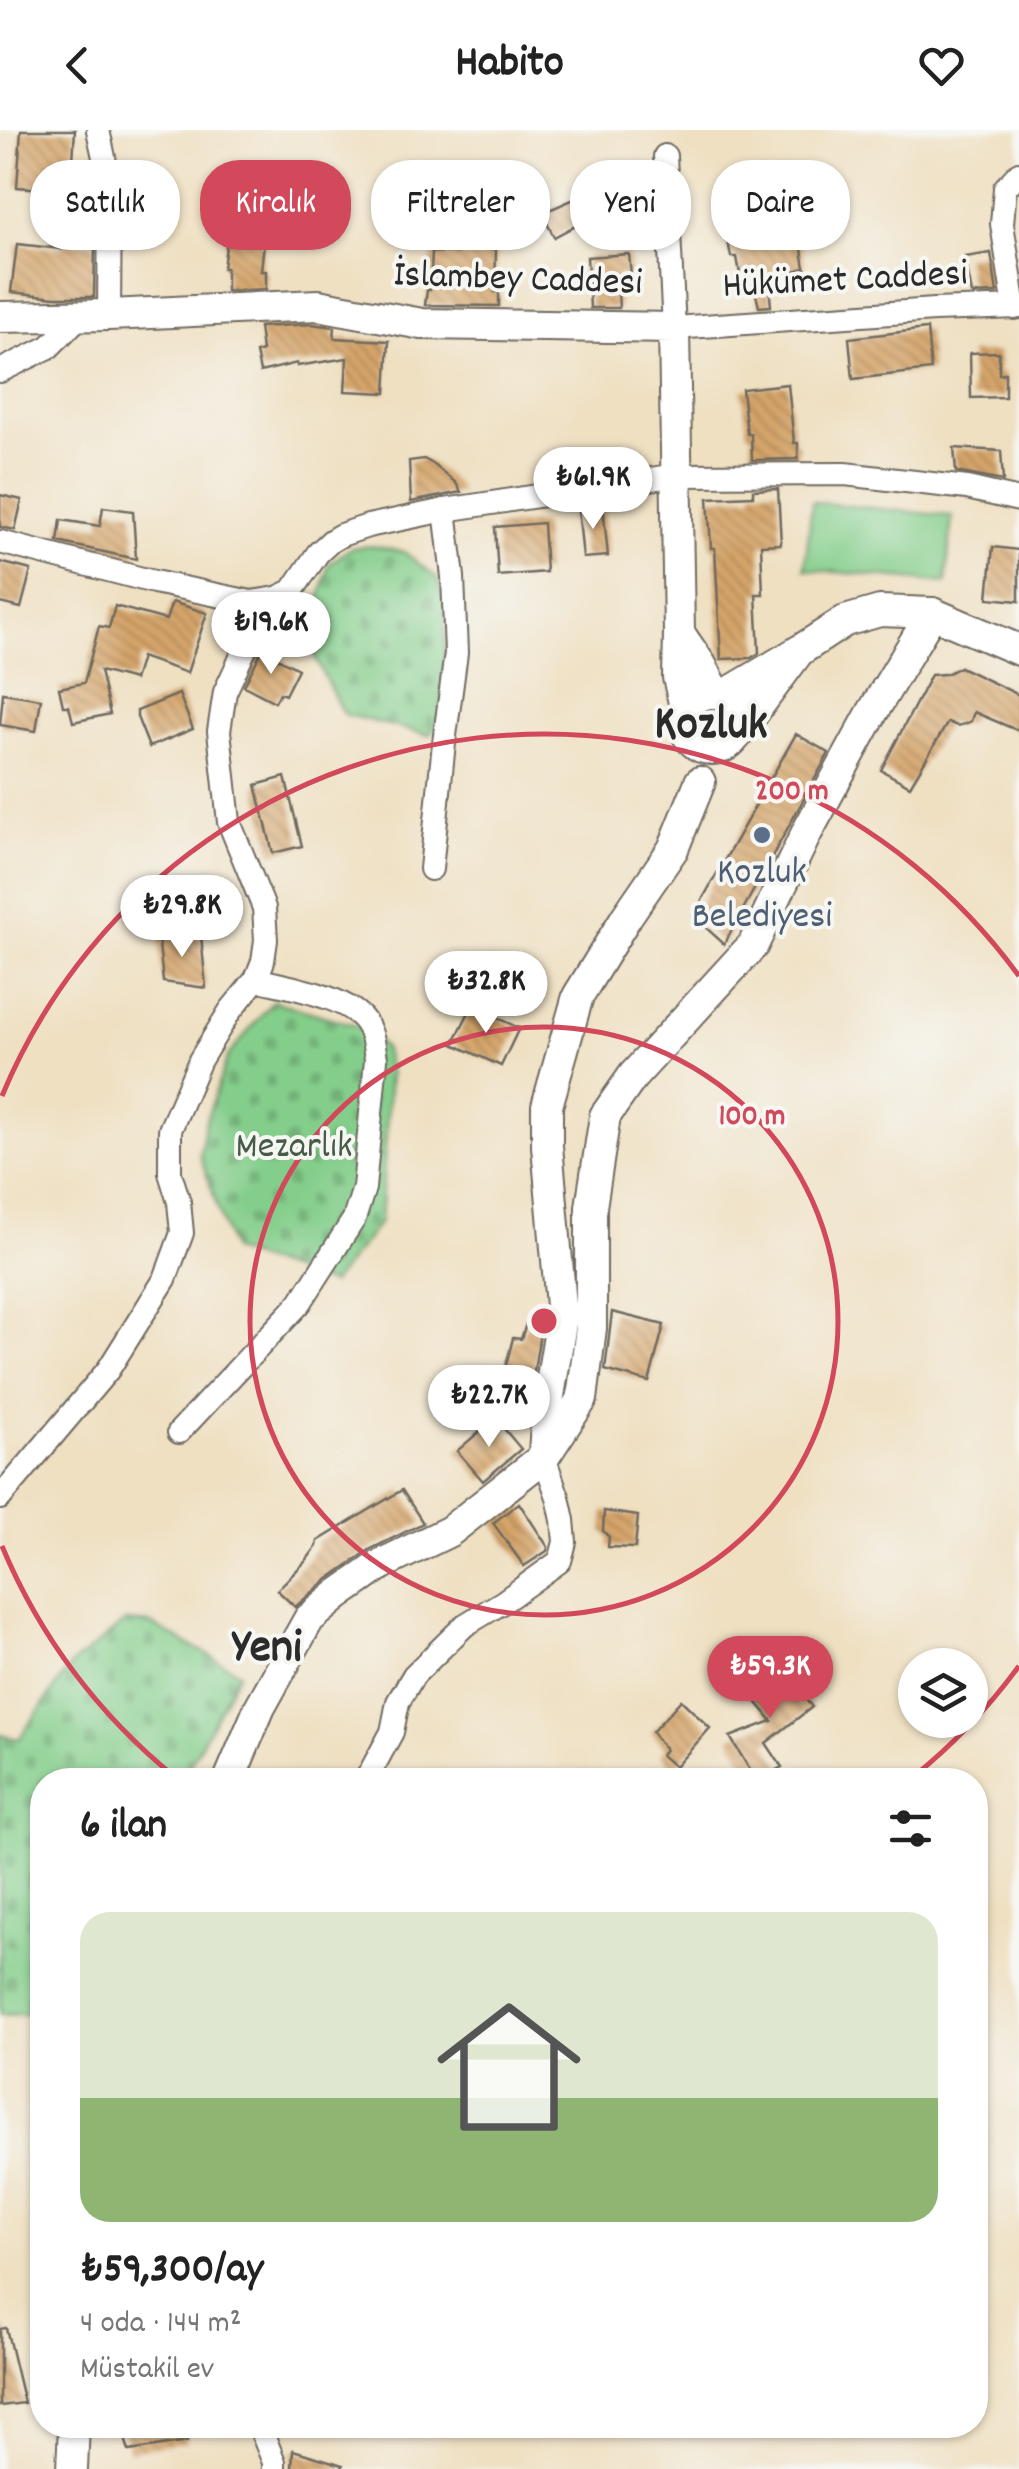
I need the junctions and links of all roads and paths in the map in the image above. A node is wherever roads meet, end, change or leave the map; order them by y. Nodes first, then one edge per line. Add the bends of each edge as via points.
1 (98, 130) edge
2 (665, 156) dead end
3 (1019, 173) edge
4 (1017, 307) edge
5 (95, 316) junction
6 (0, 317) edge
7 (674, 328) junction
8 (0, 371) edge
9 (677, 474) junction
10 (1019, 500) edge
11 (445, 510) junction
12 (0, 542) edge
13 (276, 598) junction
14 (932, 613) junction
15 (680, 634) junction
16 (1019, 650) edge
17 (799, 652) junction
18 (720, 694) junction
19 (688, 725) junction
20 (734, 738) junction
21 (700, 782) junction
22 (432, 869) dead end
23 (256, 979) junction
24 (179, 1432) dead end
25 (544, 1457) junction
26 (0, 1498) edge
27 (233, 1768) edge
28 (372, 1768) edge
29 (73, 2438) edge
30 (264, 2438) edge
31 (72, 2469) edge
32 (274, 2469) edge

1 - 5 street via 110,185
2 - 7 street
3 - 4 street via 1005,188 1002,224
4 - 7 street, Hükümet Caddesi
5 - 6 street, İslambey Caddesi
5 - 7 street, İslambey Caddesi via 318,306 422,324
5 - 8 street
7 - 9 street
9 - 10 street via 845,474
9 - 11 street
9 - 15 street
11 - 13 street via 341,535 318,553 292,591
11 - 22 street via 456,653
12 - 13 street via 251,602
13 - 23 street via 225,692 219,731 230,822 264,908 266,940
14 - 16 street
14 - 17 street via 880,611 844,621
14 - 25 street via 807,832 752,945 605,1116 592,1208 591,1328 582,1398
15 - 18 street
15 - 19 street via 678,677
17 - 18 street
17 - 20 street
18 - 19 street via 698,697
18 - 20 street via 740,717
19 - 20 street via 706,748 724,747
19 - 21 street
20 - 21 street
21 - 25 street via 673,849 578,996 547,1106 562,1316
23 - 24 street via 330,998 356,1013 373,1038 364,1188 354,1218 300,1303
23 - 26 street via 200,1060 170,1130 182,1233 165,1279 108,1370
25 - 27 street via 450,1531 382,1564 309,1619
25 - 28 street via 563,1520 560,1561 465,1625 414,1675
29 - 31 street
30 - 32 street

